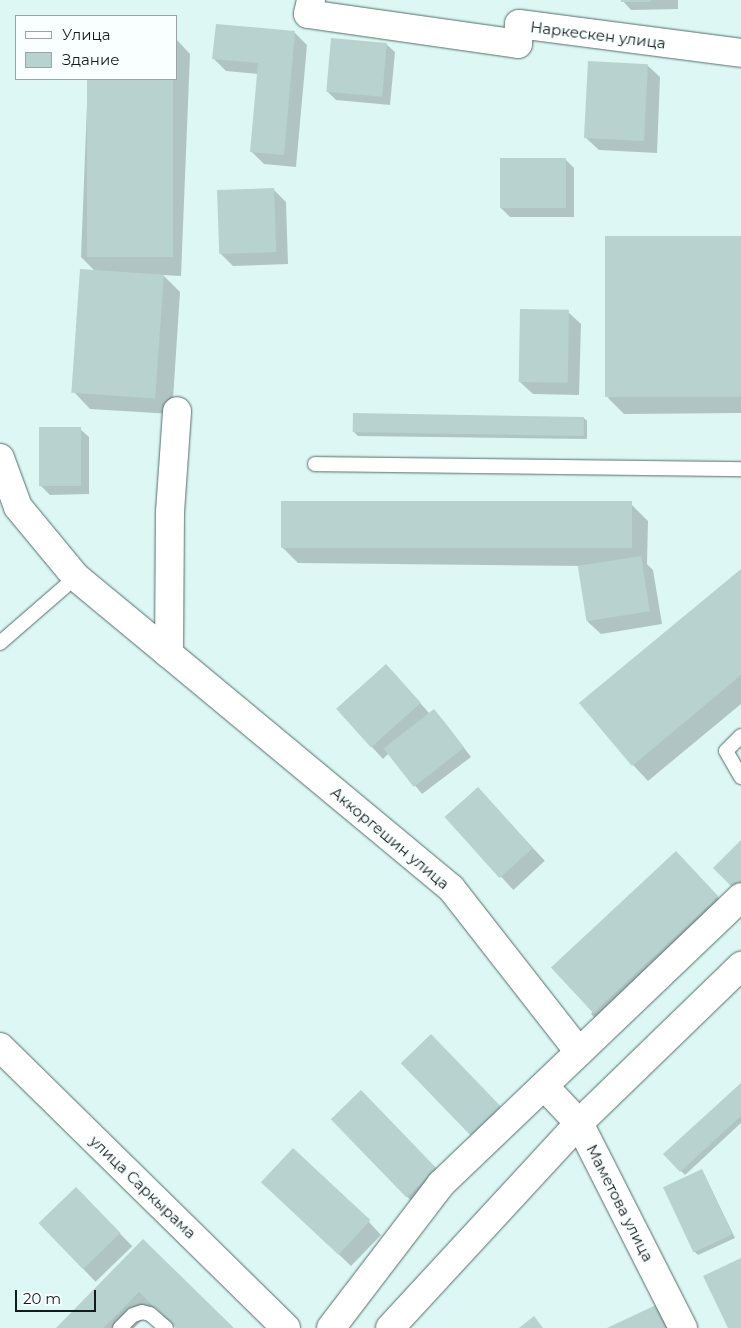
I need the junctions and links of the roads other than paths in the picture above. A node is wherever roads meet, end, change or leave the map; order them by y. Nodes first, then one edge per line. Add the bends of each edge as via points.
1 (311, 0) edge
2 (741, 53) edge
3 (177, 411) dead end
4 (0, 458) edge
5 (314, 464) dead end
6 (741, 469) edge
7 (76, 576) junction
8 (0, 643) edge
9 (169, 654) junction
10 (741, 736) edge
11 (741, 777) edge
12 (741, 897) edge
13 (741, 966) edge
14 (0, 1047) edge
15 (579, 1052) junction
16 (544, 1086) junction
17 (579, 1123) junction
18 (120, 1328) edge
19 (166, 1328) edge
20 (286, 1328) edge
21 (331, 1328) edge
22 (390, 1328) edge
23 (683, 1328) edge

1 - 2 main road, Наркескен улица via 308,14 518,44 519,24
3 - 9 main road via 170,512
4 - 7 main road, Аккоргешин улица via 18,506
5 - 6 lane
7 - 8 lane
7 - 9 main road, Аккоргешин улица
9 - 15 main road, Аккоргешин улица via 451,888
10 - 11 lane via 726,750
12 - 15 main road
13 - 17 main road
14 - 20 main road, улица Саркырама
15 - 16 main road
16 - 17 main road, Маметова улица
16 - 21 main road via 441,1184
17 - 22 main road
17 - 23 main road, Маметова улица
18 - 19 lane via 133,1315 142,1312 150,1314

